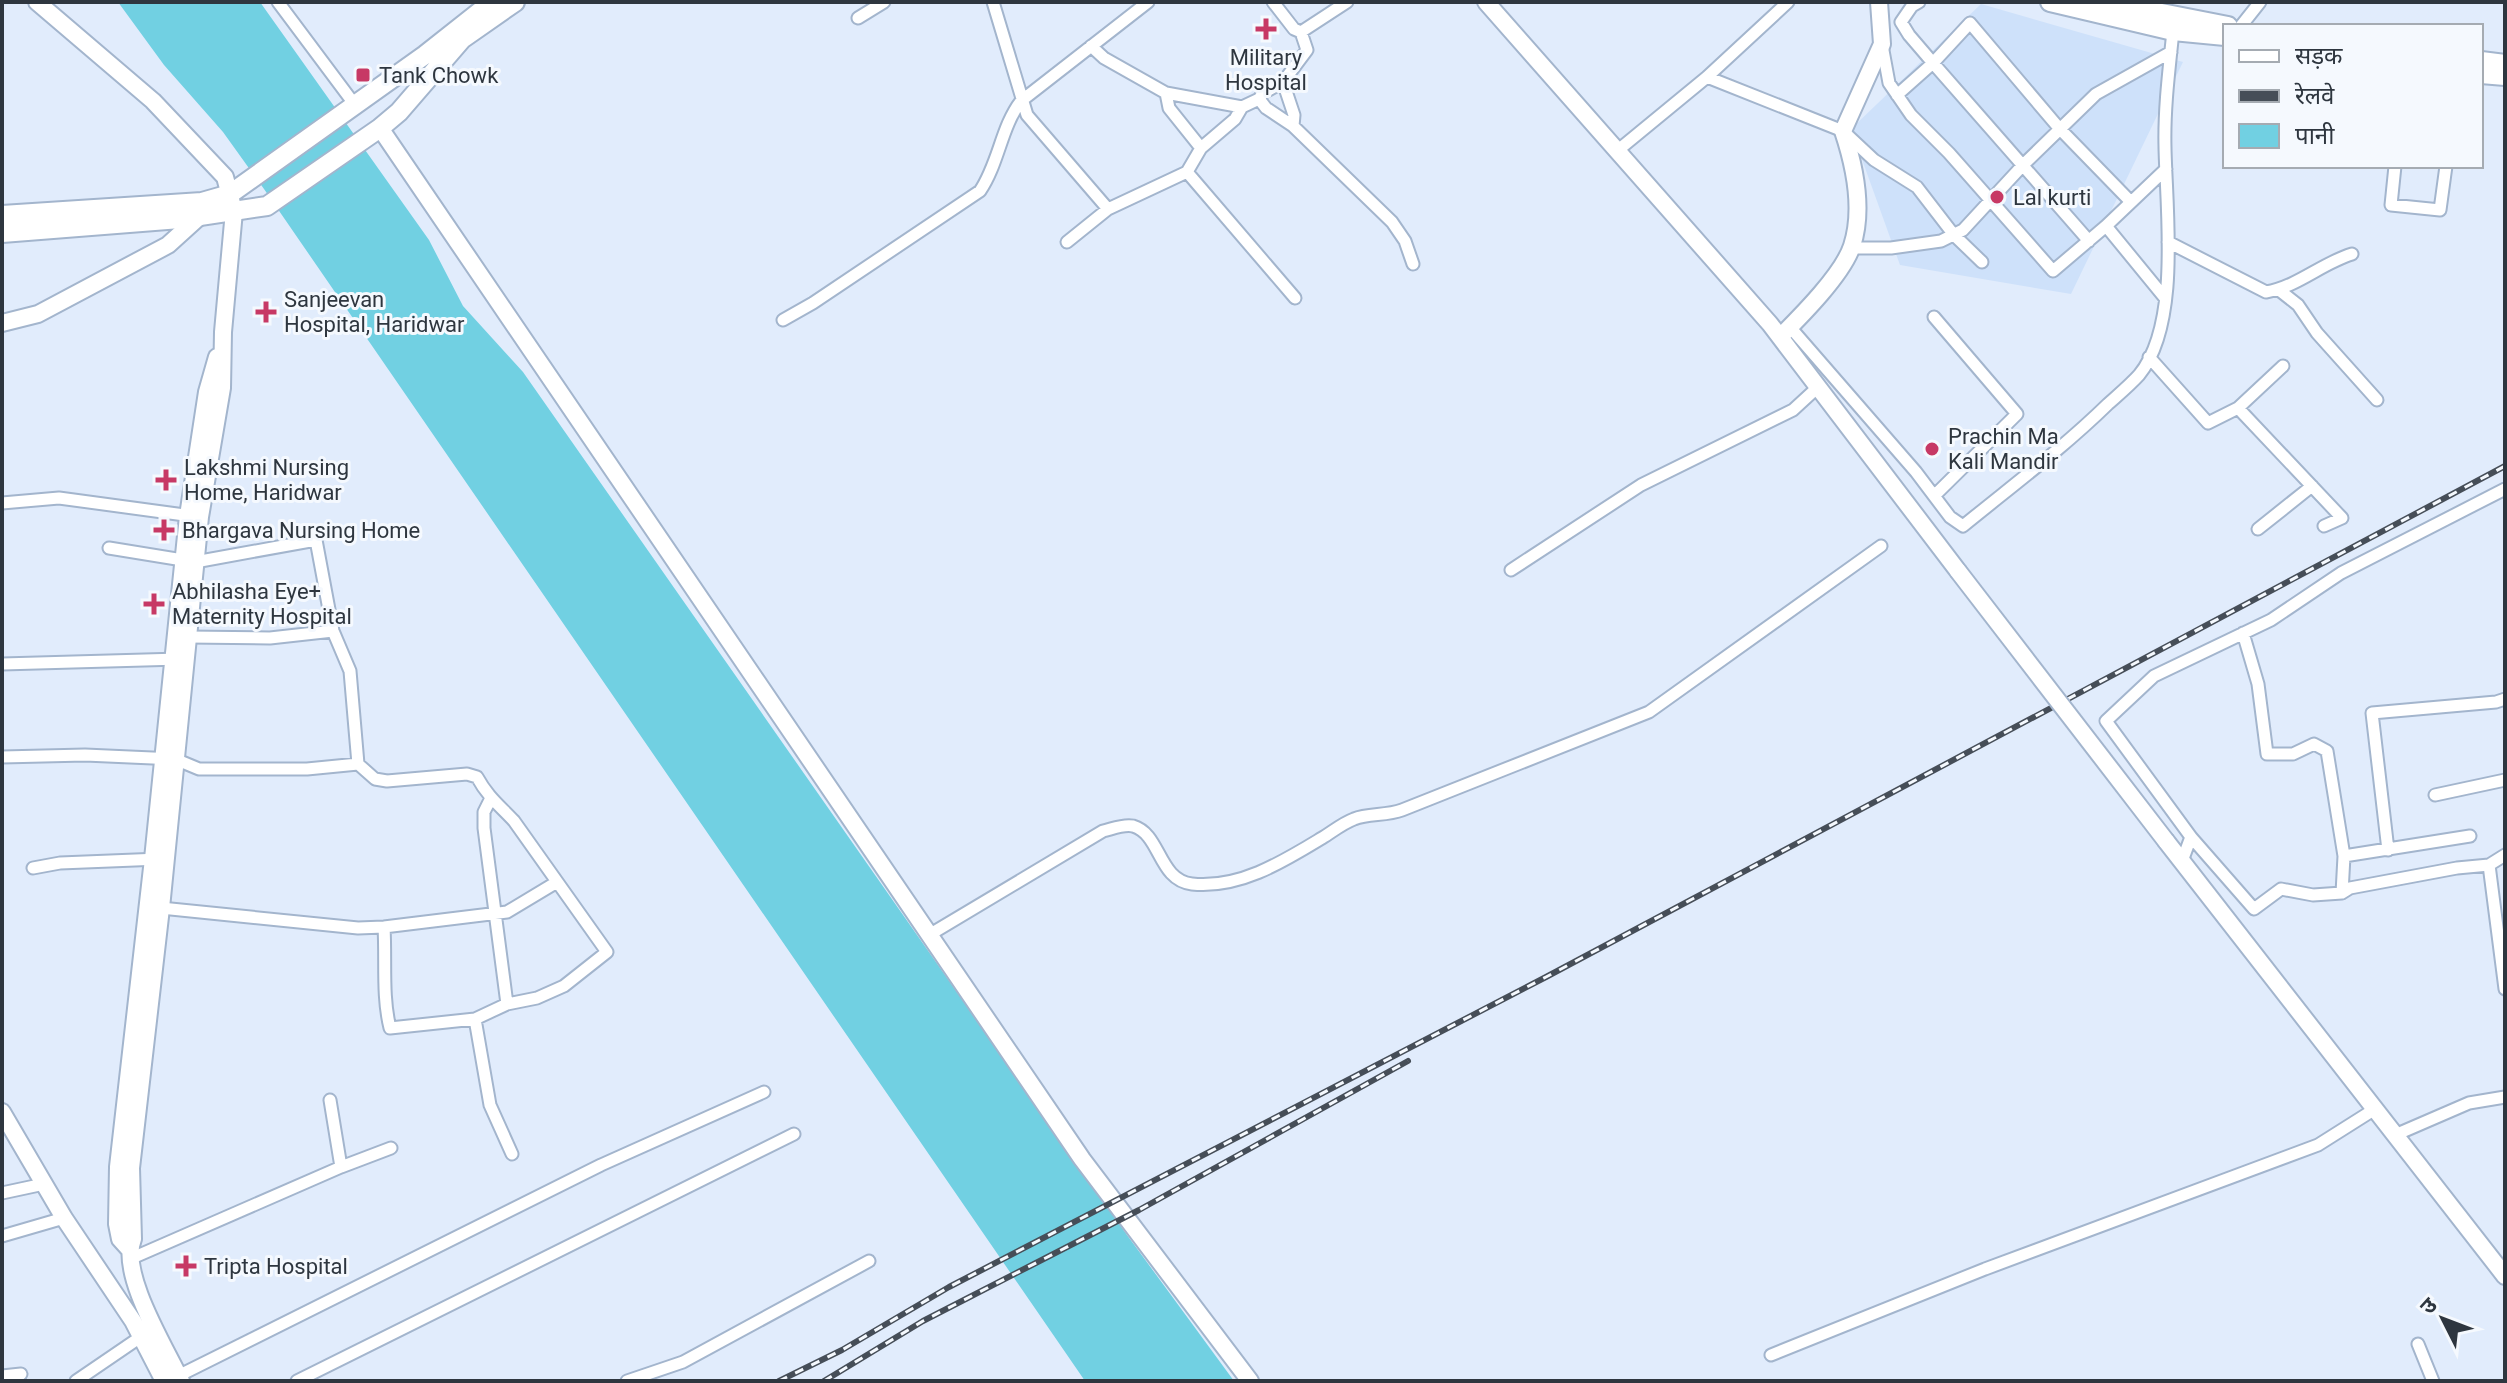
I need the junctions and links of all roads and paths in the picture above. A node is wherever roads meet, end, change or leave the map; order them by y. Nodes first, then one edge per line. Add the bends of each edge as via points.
1 (37, 2) edge
2 (278, 2) edge
3 (492, 2) edge
4 (515, 2) edge
5 (884, 2) edge
6 (993, 2) edge
7 (1148, 2) edge
8 (1273, 2) edge
9 (1347, 2) edge
10 (1486, 2) edge
11 (1788, 2) edge
12 (1919, 2) edge
13 (2050, 2) edge
14 (2105, 2) edge
15 (2260, 2) edge
16 (1881, 9) edge
17 (1905, 16) junction
18 (858, 18) dead end
19 (2243, 24) edge
20 (2223, 25) edge
21 (2173, 31) junction
22 (1301, 32) junction
23 (2223, 36) edge
24 (1882, 44) junction
25 (1091, 46) junction
26 (2171, 52) junction
27 (2483, 61) edge
28 (1933, 63) junction
29 (2505, 64) edge
30 (2483, 74) edge
31 (2505, 76) edge
32 (1707, 77) junction
33 (1283, 82) junction
34 (1166, 93) junction
35 (1897, 95) junction
36 (1259, 99) junction
37 (1021, 101) junction
38 (1242, 107) junction
39 (350, 108) junction
40 (1293, 126) junction
41 (2059, 128) junction
42 (1843, 131) junction
43 (375, 132) junction
44 (1201, 148) junction
45 (1617, 151) junction
46 (2023, 165) junction
47 (2395, 168) edge
48 (2446, 168) edge
49 (2166, 169) junction
50 (1187, 172) junction
51 (1990, 200) junction
52 (2131, 202) junction
53 (232, 203) junction
54 (1108, 209) junction
55 (2, 215) edge
56 (200, 216) junction
57 (2106, 226) junction
58 (2, 233) edge
59 (1954, 235) junction
60 (2089, 241) junction
61 (1067, 242) dead end
62 (2168, 242) junction
63 (1852, 248) junction
64 (2352, 254) dead end
65 (1982, 262) dead end
66 (1413, 264) dead end
67 (2279, 290) junction
68 (1295, 298) dead end
69 (2165, 298) junction
70 (1934, 317) dead end
71 (783, 320) dead end
72 (2, 323) edge
73 (1785, 332) junction
74 (2149, 357) junction
75 (2283, 366) dead end
76 (1818, 387) junction
77 (2377, 400) dead end
78 (2238, 408) junction
79 (2312, 486) junction
80 (2505, 489) edge
81 (1934, 496) junction
82 (2, 503) edge
83 (194, 516) junction
84 (2324, 526) dead end
85 (2258, 529) dead end
86 (1881, 546) dead end
87 (109, 548) dead end
88 (189, 561) junction
89 (1511, 570) dead end
90 (333, 631) junction
91 (2243, 633) junction
92 (187, 637) junction
93 (179, 658) junction
94 (2, 664) edge
95 (2505, 699) edge
96 (2, 757) edge
97 (169, 759) junction
98 (358, 764) junction
99 (2505, 780) edge
100 (2435, 795) dead end
101 (490, 800) junction
102 (2470, 836) dead end
103 (2191, 837) junction
104 (2388, 850) junction
105 (2505, 855) edge
106 (2344, 856) junction
107 (160, 859) junction
108 (2182, 861) junction
109 (2489, 865) junction
110 (33, 868) dead end
111 (557, 882) junction
112 (2342, 893) junction
113 (161, 908) junction
114 (494, 914) junction
115 (384, 927) junction
116 (929, 935) junction
117 (2505, 989) edge
118 (507, 1004) junction
119 (475, 1019) junction
120 (764, 1092) dead end
121 (2505, 1097) edge
122 (330, 1100) dead end
123 (2375, 1109) junction
124 (3, 1114) edge
125 (794, 1134) dead end
126 (2395, 1135) junction
127 (391, 1148) dead end
128 (512, 1154) dead end
129 (341, 1167) junction
130 (44, 1184) junction
131 (2, 1193) edge
132 (64, 1218) junction
133 (2, 1236) edge
134 (130, 1260) junction
135 (869, 1261) dead end
136 (2505, 1276) edge
137 (109, 1285) junction
138 (142, 1336) junction
139 (2418, 1344) dead end
140 (1771, 1355) dead end
141 (21, 1374) dead end
142 (2, 1376) edge
143 (173, 1380) edge
144 (76, 1381) edge
145 (297, 1381) edge
146 (627, 1381) edge
147 (1250, 1381) edge
148 (2433, 1381) edge

1 - 53 main road via 153,101 225,177
2 - 39 street
3 - 39 main road
4 - 43 main road via 462,39
5 - 18 street
6 - 37 street
7 - 25 street
8 - 22 street
9 - 22 street
10 - 45 main road
11 - 32 street
12 - 17 street
13 - 21 main road
14 - 20 main road
15 - 19 street
16 - 17 street
16 - 24 main road
17 - 28 street via 1901,22
21 - 23 main road
21 - 26 street
22 - 33 street via 1307,50
24 - 35 street via 1889,83
24 - 42 main road
25 - 34 street
25 - 37 street
26 - 41 street via 2096,94
26 - 49 street
27 - 29 main road
28 - 35 street
28 - 41 street via 1970,23
28 - 46 street
30 - 31 main road
32 - 42 street
32 - 45 street
33 - 36 street
33 - 40 street
34 - 38 street
34 - 44 street via 1169,108
35 - 51 street
36 - 38 street
36 - 40 street
37 - 54 street via 1027,115
37 - 71 street via 980,191
38 - 44 street
39 - 53 main road via 248,181
40 - 66 street via 1392,222
41 - 46 street
41 - 52 street
42 - 59 street via 1874,160 1917,187
42 - 63 main road via 1855,165
43 - 53 main road via 267,206
43 - 116 main road
44 - 50 street
45 - 73 main road
46 - 51 street
46 - 60 street
47 - 48 street via 2391,205 2440,210
49 - 52 street
49 - 62 street
50 - 54 street
50 - 68 street
51 - 59 street
51 - 60 street via 2053,271
52 - 57 street
53 - 55 main road
53 - 56 main road
53 - 83 main road via 222,388
54 - 61 street
56 - 58 main road
56 - 72 main road via 168,245 100,282 38,314
57 - 60 street
57 - 69 street
59 - 63 street via 1891,248
59 - 65 street
62 - 67 street via 2266,292
62 - 69 street
63 - 73 main road
64 - 67 street
67 - 77 street via 2298,305
69 - 74 street via 2159,337
70 - 81 street via 2017,414
73 - 76 main road
73 - 81 street
74 - 78 street via 2208,423
74 - 81 street via 2141,373 2086,426 1963,526
75 - 78 street
76 - 89 street via 1793,410 1641,485
76 - 108 main road, bridge
78 - 79 street
79 - 84 street via 2342,518
79 - 85 street
80 - 91 street via 2341,573
82 - 83 street via 59,498
83 - 88 main road
86 - 116 street via 1649,712 1402,810 1356,818 1267,870 1192,884 1170,873 1141,831 1121,826 1103,831
87 - 88 street
88 - 90 street via 316,540
88 - 92 main road
88 - 93 main road
90 - 92 street via 270,638
90 - 98 street via 350,671
91 - 103 street via 2154,676 2106,721
91 - 106 street via 2258,684 2267,754 2293,754 2314,744 2327,751
92 - 93 main road
93 - 94 street
93 - 97 main road
95 - 104 street via 2372,713
96 - 97 street
97 - 98 street via 199,769
97 - 107 main road
98 - 101 street via 375,779 387,781 467,774 477,777
99 - 100 street
101 - 111 street via 514,821
101 - 114 street via 484,828
102 - 104 street
103 - 108 street
103 - 112 street via 2254,909 2281,889
104 - 106 street
105 - 109 street
106 - 112 street
107 - 110 street
107 - 113 main road
107 - 134 main road via 118,1167 117,1224
108 - 123 main road
109 - 112 street
109 - 117 street
111 - 114 street via 507,912
111 - 118 street via 607,952 564,986
113 - 115 street
113 - 134 main road via 131,1168
114 - 115 street
114 - 118 street
115 - 119 street via 390,1028
116 - 147 main road via 1082,1159
118 - 119 street
119 - 128 street via 490,1105
120 - 143 street via 601,1165
121 - 126 street via 2469,1103
122 - 129 street
123 - 126 main road
123 - 140 street via 2318,1145
124 - 130 main road
125 - 145 street
126 - 136 main road
127 - 129 street
129 - 134 street
130 - 131 street
130 - 132 main road
132 - 133 street
132 - 137 main road
134 - 137 main road
134 - 143 main road
135 - 146 street via 683,1362
137 - 138 main road
138 - 143 main road
138 - 144 street
139 - 148 street
141 - 142 street

